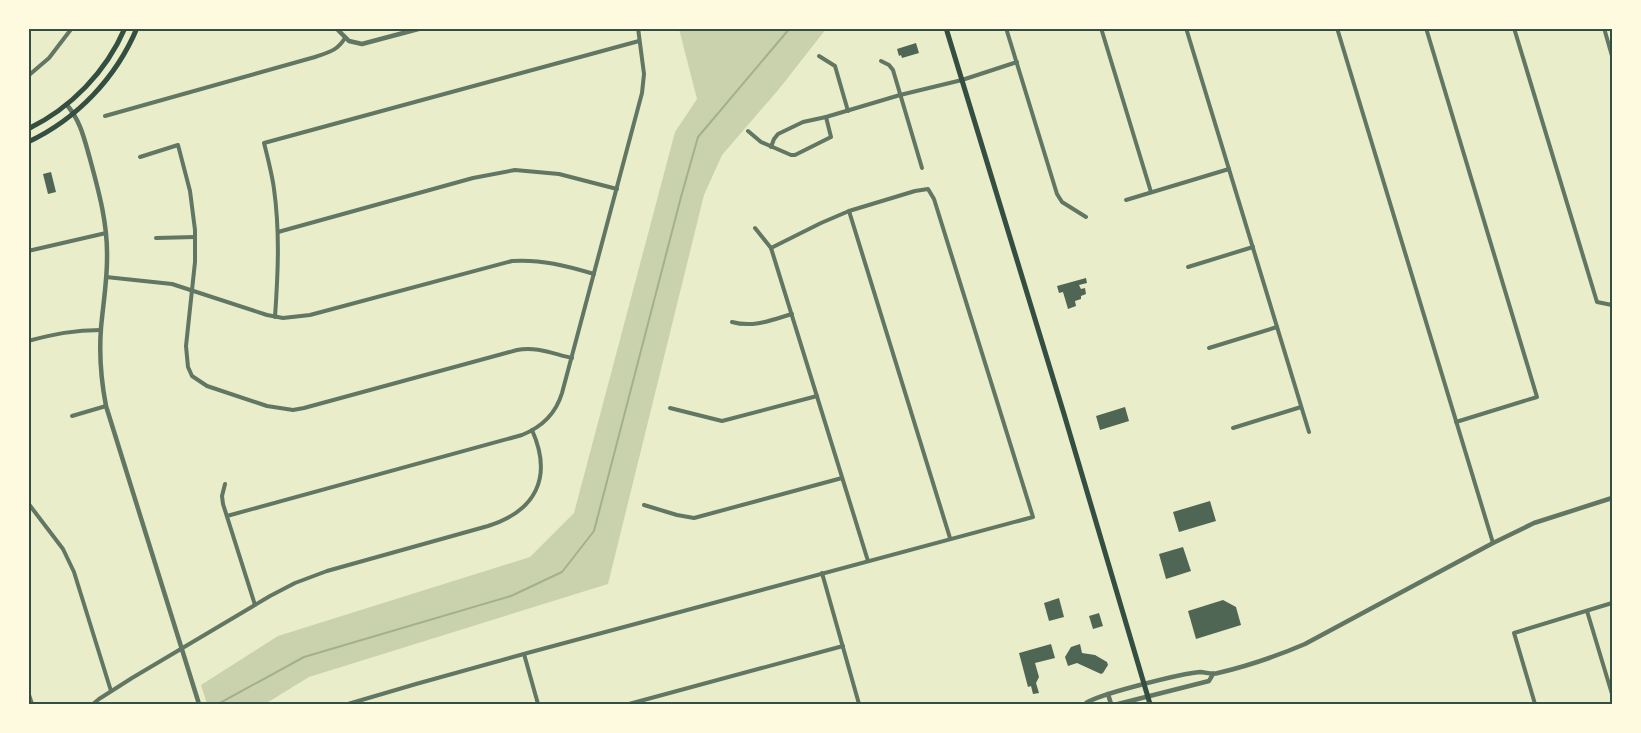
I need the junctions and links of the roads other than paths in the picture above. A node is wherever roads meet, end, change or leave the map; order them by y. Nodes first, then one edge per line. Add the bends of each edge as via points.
1 (72, 28) edge
2 (125, 28) edge
3 (137, 28) edge
4 (336, 28) edge
5 (422, 28) edge
6 (638, 28) edge
7 (946, 28) edge
8 (1006, 28) edge
9 (1101, 28) edge
10 (1186, 28) edge
11 (1337, 28) edge
12 (1426, 28) edge
13 (1514, 28) edge
14 (1604, 28) edge
15 (345, 38) junction
16 (639, 41) junction
17 (819, 56) dead end
18 (1612, 56) edge
19 (881, 61) dead end
20 (1017, 62) junction
21 (28, 76) edge
22 (962, 80) junction
23 (900, 95) junction
24 (67, 105) junction
25 (848, 111) junction
26 (74, 113) junction
27 (105, 116) dead end
28 (826, 117) junction
29 (28, 129) edge
30 (748, 131) dead end
31 (28, 142) edge
32 (771, 147) junction
33 (140, 157) dead end
34 (922, 168) dead end
35 (1229, 169) junction
36 (617, 189) junction
37 (1151, 192) junction
38 (1126, 200) dead end
39 (849, 211) junction
40 (1086, 218) dead end
41 (755, 228) dead end
42 (278, 232) junction
43 (106, 233) junction
44 (156, 237) dead end
45 (195, 237) junction
46 (1253, 247) junction
47 (771, 248) junction
48 (28, 252) edge
49 (1188, 267) dead end
50 (594, 274) junction
51 (106, 277) junction
52 (191, 291) junction
53 (1612, 305) edge
54 (792, 314) junction
55 (275, 316) junction
56 (732, 322) dead end
57 (1277, 327) junction
58 (101, 330) junction
59 (28, 341) edge
60 (1209, 348) dead end
61 (572, 358) junction
62 (817, 396) junction
63 (105, 406) junction
64 (1301, 407) junction
65 (670, 408) dead end
66 (72, 416) dead end
67 (1456, 422) junction
68 (1233, 428) dead end
69 (532, 430) junction
70 (1309, 432) dead end
71 (842, 478) junction
72 (225, 484) dead end
73 (1612, 498) edge
74 (28, 503) edge
75 (644, 505) dead end
76 (227, 516) junction
77 (950, 538) junction
78 (1493, 543) junction
79 (868, 561) junction
80 (822, 573) junction
81 (1612, 603) edge
82 (255, 606) junction
83 (1587, 611) junction
84 (843, 646) junction
85 (182, 649) junction
86 (524, 654) junction
87 (1214, 674) junction
88 (1144, 684) junction
89 (111, 691) junction
90 (28, 692) edge
91 (1108, 694) junction
92 (1612, 694) edge
93 (1148, 696) junction
94 (32, 705) edge
95 (93, 705) edge
96 (199, 705) edge
97 (348, 705) edge
98 (538, 705) edge
99 (629, 705) edge
100 (859, 705) edge
101 (1085, 705) edge
102 (1111, 705) edge
103 (1118, 705) edge
104 (1150, 705) edge
105 (1535, 705) edge

1 - 21 street via 49,58
2 - 24 main road via 99,73
3 - 26 main road via 108,79
4 - 15 street
5 - 15 street via 362,44
6 - 16 street
7 - 22 main road
8 - 20 street
9 - 37 street
10 - 35 street
11 - 67 street
12 - 67 street via 1536,397
13 - 53 street via 1598,302
14 - 18 street
15 - 27 street via 333,51 315,57
16 - 36 street via 643,87
16 - 42 street via 264,143
17 - 25 street via 835,66
19 - 23 street via 892,70
20 - 22 street
20 - 40 street via 1057,194
22 - 23 street
22 - 88 main road
23 - 25 street
23 - 34 street
24 - 26 street
24 - 29 main road
25 - 28 street
26 - 31 main road
26 - 43 street via 81,124 100,193
28 - 32 street via 786,129
28 - 32 street via 831,137 795,155
30 - 32 street
33 - 45 street via 178,145 190,190
35 - 37 street
35 - 46 street
36 - 42 street via 559,174 505,172
36 - 50 street
37 - 38 street
39 - 47 street
39 - 77 street
39 - 77 street via 928,189 1033,517
41 - 47 street
42 - 55 street
43 - 48 street
43 - 51 street
44 - 45 street
45 - 52 street
46 - 49 street
46 - 57 street
47 - 54 street
50 - 55 street via 548,262 512,261 310,315
50 - 61 street
51 - 52 street via 165,282
51 - 58 street
52 - 55 street
52 - 61 street via 186,360 192,376 207,386 267,406 304,408 523,349
54 - 56 street via 753,325
54 - 62 street
57 - 60 street
57 - 64 street
58 - 59 street via 61,332
58 - 63 street
61 - 69 street via 558,404
62 - 65 street via 722,421
62 - 71 street
63 - 66 street
63 - 85 street
64 - 68 street
64 - 70 street
67 - 78 street
69 - 76 street
69 - 82 street via 541,455 539,481 528,502 512,517 319,573 287,586
71 - 75 street via 694,518
71 - 79 street
72 - 76 street via 222,496
73 - 78 street via 1534,524
74 - 89 street via 63,549 74,572
76 - 82 street
77 - 79 street
78 - 87 street via 1305,644
79 - 80 street
80 - 84 street
80 - 86 street
81 - 83 street
82 - 85 street
83 - 92 street
83 - 105 street via 1514,633
84 - 99 street
84 - 100 street
85 - 89 street
85 - 96 street
86 - 97 street
86 - 98 street
87 - 88 street via 1200,672
87 - 93 street via 1209,681
88 - 91 street
88 - 93 main road
89 - 95 street
90 - 94 street
91 - 101 street
91 - 102 street
93 - 103 street
93 - 104 main road

